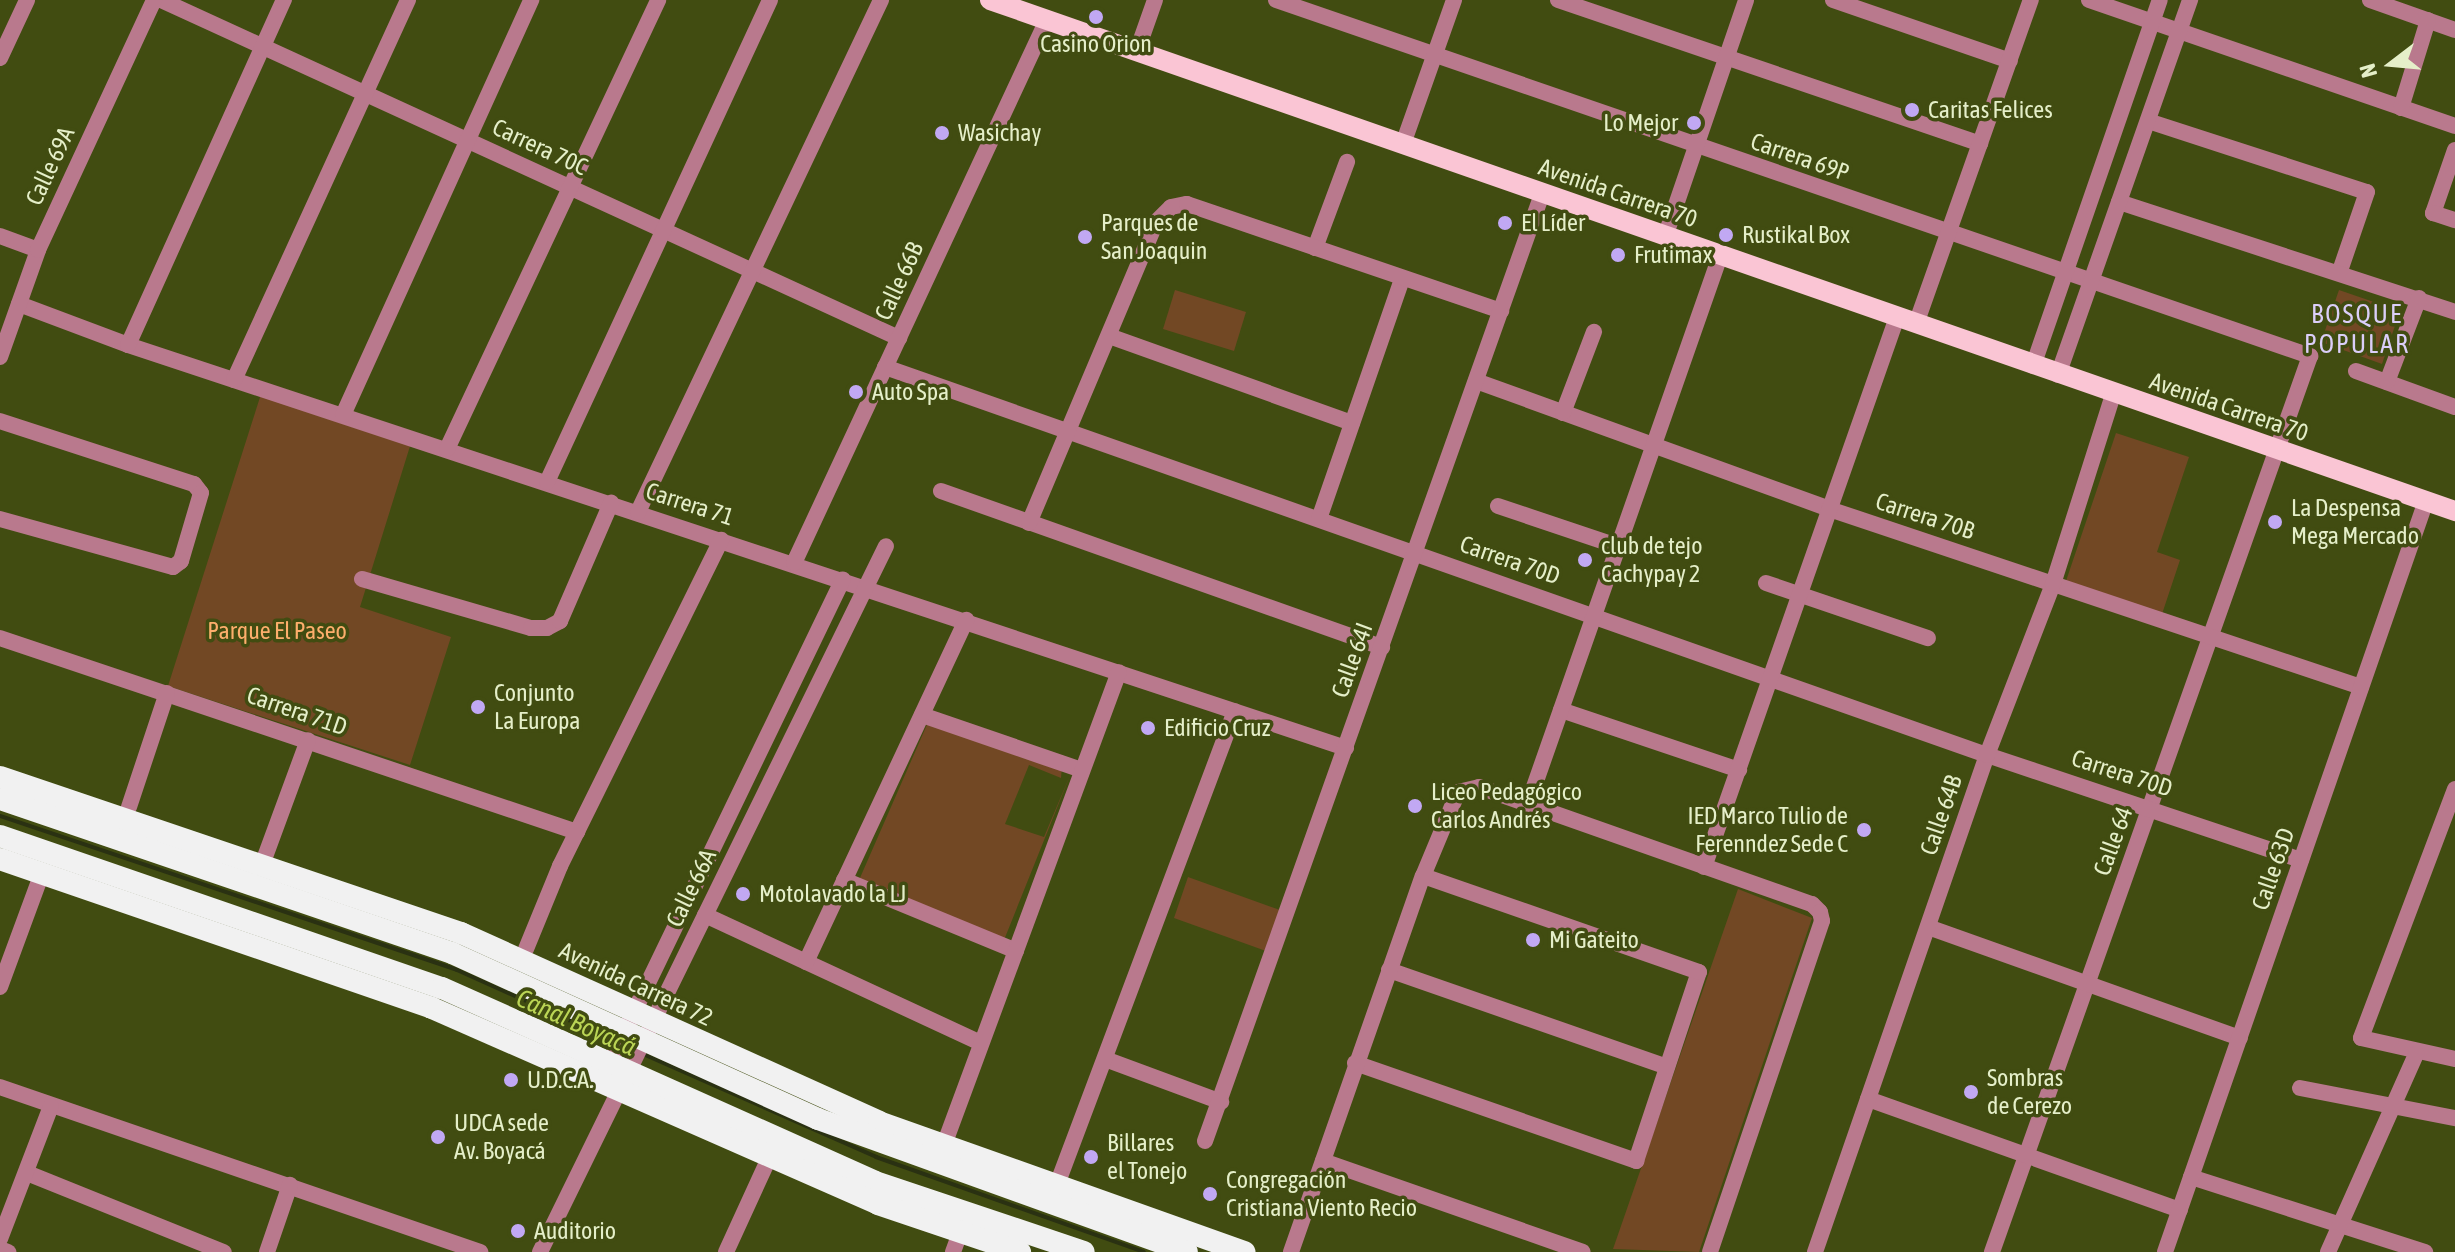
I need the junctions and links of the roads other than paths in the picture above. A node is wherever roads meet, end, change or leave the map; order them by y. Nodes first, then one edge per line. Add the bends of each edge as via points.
1 (27, 0) edge
2 (154, 0) edge
3 (161, 0) edge
4 (284, 0) edge
5 (408, 0) edge
6 (531, 0) edge
7 (658, 0) edge
8 (770, 0) edge
9 (881, 0) edge
10 (990, 0) edge
11 (1155, 0) edge
12 (1276, 0) edge
13 (1454, 0) edge
14 (1558, 0) edge
15 (1746, 0) edge
16 (1833, 0) edge
17 (2031, 0) edge
18 (2089, 0) edge
19 (2160, 0) edge
20 (2190, 0) edge
21 (2370, 0) edge
22 (1047, 20) junction
23 (2428, 20) junction
24 (2152, 22) junction
25 (2455, 30) edge
26 (2179, 32) junction
27 (262, 47) junction
28 (1137, 51) junction
29 (1727, 55) junction
30 (1434, 57) junction
31 (0, 58) edge
32 (2010, 61) junction
33 (365, 94) junction
34 (2401, 108) junction
35 (2148, 121) junction
36 (2455, 126) edge
37 (467, 140) junction
38 (1403, 144) junction
39 (1980, 144) junction
40 (1695, 147) junction
41 (2455, 150) edge
42 (1347, 162) dead end
43 (570, 188) junction
44 (1542, 194) junction
45 (2119, 202) junction
46 (2455, 220) edge
47 (665, 231) junction
48 (1948, 233) junction
49 (0, 236) edge
50 (1665, 237) junction
51 (1315, 248) junction
52 (38, 250) junction
53 (1720, 256) junction
54 (752, 271) junction
55 (2340, 271) junction
56 (2065, 275) junction
57 (1402, 279) junction
58 (2090, 284) junction
59 (2419, 298) junction
60 (19, 304) junction
61 (1501, 311) junction
62 (2455, 312) edge
63 (1907, 320) junction
64 (1594, 332) dead end
65 (1109, 336) junction
66 (899, 338) junction
67 (128, 345) junction
68 (2310, 356) joint
69 (0, 357) edge
70 (2033, 366) junction
71 (885, 367) junction
72 (2356, 371) dead end
73 (2058, 375) junction
74 (234, 380) junction
75 (1476, 381) junction
76 (2387, 382) junction
77 (2113, 395) junction
78 (2455, 407) edge
79 (1563, 413) junction
80 (343, 415) junction
81 (0, 421) edge
82 (1352, 423) junction
83 (1067, 431) junction
84 (1652, 446) junction
85 (447, 449) junction
86 (2276, 451) junction
87 (547, 482) junction
88 (941, 491) dead end
89 (2426, 501) junction
90 (611, 503) junction
91 (1498, 506) dead end
92 (1829, 509) junction
93 (2455, 511) edge
94 (638, 512) junction
95 (0, 519) edge
96 (1319, 519) junction
97 (1029, 523) junction
98 (721, 540) junction
99 (886, 546) dead end
100 (1617, 546) junction
101 (1416, 552) junction
102 (794, 563) junction
103 (362, 579) dead end
104 (843, 579) junction
105 (1766, 583) dead end
106 (2053, 584) junction
107 (865, 587) junction
108 (1797, 594) junction
109 (1594, 614) junction
110 (966, 620) junction
111 (2210, 637) junction
112 (0, 638) edge
113 (1928, 638) dead end
114 (1382, 647) junction
115 (1119, 672) junction
116 (1768, 677) junction
117 (2361, 687) junction
118 (167, 693) junction
119 (1561, 710) junction
120 (1235, 711) junction
121 (922, 715) junction
122 (308, 740) junction
123 (1346, 748) junction
124 (1987, 755) junction
125 (1082, 770) junction
126 (1739, 770) junction
127 (0, 777) edge
128 (0, 799) edge
129 (2453, 800) edge
130 (1528, 804) junction
131 (129, 807) dead end
132 (2150, 807) junction
133 (577, 832) junction
134 (0, 836) edge
135 (194, 842) junction
136 (0, 859) edge
137 (2301, 860) junction
138 (262, 865) junction
139 (1704, 867) junction
140 (42, 873) junction
141 (216, 873) junction
142 (1423, 876) junction
143 (844, 880) junction
144 (705, 915) junction
145 (1928, 927) junction
146 (526, 949) dead end
147 (1016, 951) junction
148 (806, 962) junction
149 (1389, 970) junction
150 (2087, 984) junction
151 (0, 987) edge
152 (636, 1031) junction
153 (2240, 1038) junction
154 (981, 1043) junction
155 (2416, 1054) junction
156 (1105, 1059) junction
157 (2455, 1059) edge
158 (1355, 1063) junction
159 (1667, 1067) junction
160 (617, 1070) junction
161 (0, 1087) edge
162 (2300, 1088) dead end
163 (1868, 1099) junction
164 (1221, 1102) junction
165 (51, 1106) junction
166 (2392, 1107) junction
167 (2455, 1118) edge
168 (1205, 1141) dead end
169 (944, 1145) junction
170 (2027, 1156) junction
171 (769, 1158) junction
172 (1323, 1161) junction
173 (27, 1173) junction
174 (2191, 1177) junction
175 (1058, 1182) junction
176 (290, 1185) junction
177 (2180, 1210) junction
178 (1157, 1218) junction
179 (2340, 1224) junction
180 (0, 1239) edge
181 (956, 1242) edge
182 (0, 1249) edge
183 (545, 1251) edge
184 (1184, 1251) edge
185 (8, 1252) edge
186 (224, 1252) edge
187 (267, 1252) edge
188 (480, 1252) edge
189 (726, 1252) edge
190 (1020, 1252) edge
191 (1084, 1252) edge
192 (1245, 1252) edge
193 (1291, 1252) edge
194 (1583, 1252) edge
195 (1710, 1252) edge
196 (1815, 1252) edge
197 (1992, 1252) edge
198 (2165, 1252) edge
199 (2328, 1252) edge
200 (2425, 1252) edge

1 - 31 street
2 - 52 street, Calle 69A
3 - 27 street, Carrera 70C
4 - 27 street
5 - 33 street
6 - 37 street
7 - 43 street
8 - 47 street
9 - 54 street
10 - 22 main road, Avenida Carrera 70
11 - 28 street
12 - 30 street, Carrera 69P
13 - 30 street
14 - 29 street
15 - 29 street
16 - 32 street
17 - 32 street
18 - 24 street
19 - 24 street
20 - 26 street
21 - 23 street
22 - 28 main road, Avenida Carrera 70
22 - 66 street, Calle 66B
23 - 25 street
23 - 34 street
24 - 26 street
24 - 56 street
26 - 34 street
26 - 35 street
27 - 33 street, Carrera 70C
27 - 67 street
28 - 38 main road, Avenida Carrera 70
29 - 39 street
29 - 40 street
30 - 38 street
30 - 40 street, Carrera 69P
32 - 39 street
33 - 37 street, Carrera 70C
33 - 74 street
34 - 36 street
35 - 45 street
35 - 55 street via 2367,192
37 - 43 street, Carrera 70C
37 - 80 street
38 - 44 main road, Avenida Carrera 70
39 - 48 street
40 - 48 street, Carrera 69P
40 - 50 street
41 - 46 street via 2433,213
42 - 51 street
43 - 47 street, Carrera 70C
43 - 85 street
44 - 50 main road, Avenida Carrera 70
44 - 61 street, Calle 64I
45 - 55 street
45 - 58 street
47 - 54 street, Carrera 70C
47 - 87 street
48 - 56 street, Carrera 69P
48 - 63 street
49 - 52 street
50 - 53 main road, Avenida Carrera 70
51 - 57 street
51 - 65 street via 1187,204 1171,207 1156,222
52 - 60 street, Calle 69A
53 - 63 main road, Avenida Carrera 70
53 - 84 street
54 - 66 street, Carrera 70C
54 - 94 street
55 - 59 street
56 - 58 street, Carrera 69P
56 - 70 street
57 - 61 street
57 - 82 street
58 - 68 street, Carrera 69P
58 - 73 street
59 - 62 street
59 - 76 street
60 - 67 street, Carrera 71
60 - 69 street, Calle 69A
61 - 75 street, Calle 64I
63 - 70 main road, Avenida Carrera 70
63 - 92 street
64 - 79 street
65 - 82 street
65 - 83 street
66 - 71 street, Calle 66B
67 - 74 street, Carrera 71
68 - 86 street, Calle 64
70 - 73 main road, Avenida Carrera 70
71 - 83 street, Carrera 70D
71 - 102 street, Calle 66B
72 - 76 street
73 - 77 main road, Avenida Carrera 70
74 - 80 street, Carrera 71
75 - 79 street, Carrera 70B
75 - 101 street, Calle 64I
76 - 78 street
77 - 86 main road, Avenida Carrera 70
77 - 106 street, Calle 64B
79 - 84 street, Carrera 70B
80 - 85 street, Carrera 71
81 - 95 street via 194,484 201,493 177,565 165,568
82 - 96 street
83 - 96 street, Carrera 70D
83 - 97 street
84 - 92 street, Carrera 70B
84 - 100 street
85 - 87 street, Carrera 71
86 - 89 main road, Avenida Carrera 70
86 - 111 street, Calle 64
87 - 90 street, Carrera 71
88 - 97 street
89 - 93 main road, Avenida Carrera 70
89 - 117 street, Calle 63D
90 - 94 street, Carrera 71
90 - 103 street via 560,621 547,628 531,628
91 - 100 street
92 - 106 street, Carrera 70B
92 - 108 street
94 - 98 street, Carrera 71
96 - 101 street, Carrera 70D
97 - 114 street
98 - 102 street, Carrera 71
98 - 133 street
99 - 107 street, Calle 66A
100 - 109 street
101 - 109 street, Carrera 70D
101 - 114 street, Calle 64I
102 - 104 street, Carrera 71
104 - 107 street, Carrera 71
104 - 152 street, Calle 66A
105 - 108 street
106 - 111 street, Carrera 70B
106 - 124 street, Calle 64B
107 - 110 street, Carrera 71
107 - 144 street, Calle 66A
108 - 113 street
108 - 116 street
109 - 116 street, Carrera 70D
109 - 119 street
110 - 115 street, Carrera 71
110 - 121 street
111 - 117 street, Carrera 70B
111 - 132 street, Calle 64
112 - 118 street, Carrera 71D
114 - 123 street, Calle 64I
115 - 120 street, Carrera 71
115 - 125 street
116 - 124 street, Carrera 70D
116 - 126 street
117 - 137 street, Calle 63D
118 - 122 street, Carrera 71D
118 - 131 street
119 - 126 street
119 - 130 street
120 - 123 street, Carrera 71
120 - 156 street
121 - 125 street
121 - 143 street
122 - 133 street, Carrera 71D
122 - 138 street
123 - 164 street, Calle 64I
124 - 132 street, Carrera 70D
124 - 145 street, Calle 64B
125 - 147 street
126 - 139 street
127 - 135 highway, Avenida Carrera 72
128 - 141 highway, Avenida Carrera 72
129 - 155 street via 2361,1038
130 - 139 street
130 - 142 street via 1479,787 1458,792
132 - 137 street, Carrera 70D
132 - 150 street, Calle 64
133 - 146 street
134 - 160 highway via 442,988
135 - 138 highway, Avenida Carrera 72
135 - 141 highway
136 - 140 highway
137 - 153 street, Calle 63D
138 - 152 highway, Avenida Carrera 72 via 461,933
139 - 195 street via 1812,904 1822,921
140 - 151 street
140 - 160 highway
141 - 152 highway, Avenida Carrera 72 via 428,944
142 - 149 street
142 - 159 street via 1699,972
143 - 147 street
143 - 148 street
144 - 148 street
144 - 152 street, Calle 66A
145 - 150 street
145 - 163 street, Calle 64B
147 - 154 street
148 - 154 street
149 - 158 street
149 - 159 street
150 - 153 street
150 - 170 street, Calle 64
152 - 160 street, Calle 66A
152 - 169 highway, Avenida Carrera 72
152 - 184 highway, Avenida Carrera 72 via 881,1145
153 - 174 street, Calle 63D
154 - 169 street
155 - 157 street
155 - 166 street
156 - 164 street
156 - 175 street
158 - 159 street via 1636,1161
158 - 172 street
160 - 171 highway
160 - 183 street, Calle 66A
160 - 191 highway via 875,1182
161 - 165 street
162 - 166 street
163 - 170 street
163 - 196 street, Calle 64B
164 - 168 street, Calle 64I
165 - 173 street
165 - 176 street
166 - 167 street
166 - 179 street
169 - 175 highway, Avenida Carrera 72
170 - 177 street
170 - 197 street, Calle 64
171 - 181 highway
171 - 189 street
172 - 193 street
172 - 194 street
173 - 180 street
173 - 186 street
174 - 177 street, Calle 63D
174 - 179 street
175 - 178 highway, Avenida Carrera 72
176 - 187 street
176 - 188 street
177 - 198 street, Calle 63D
178 - 184 highway
178 - 192 highway, Avenida Carrera 72
179 - 199 street
179 - 200 street
181 - 190 highway
182 - 185 street

